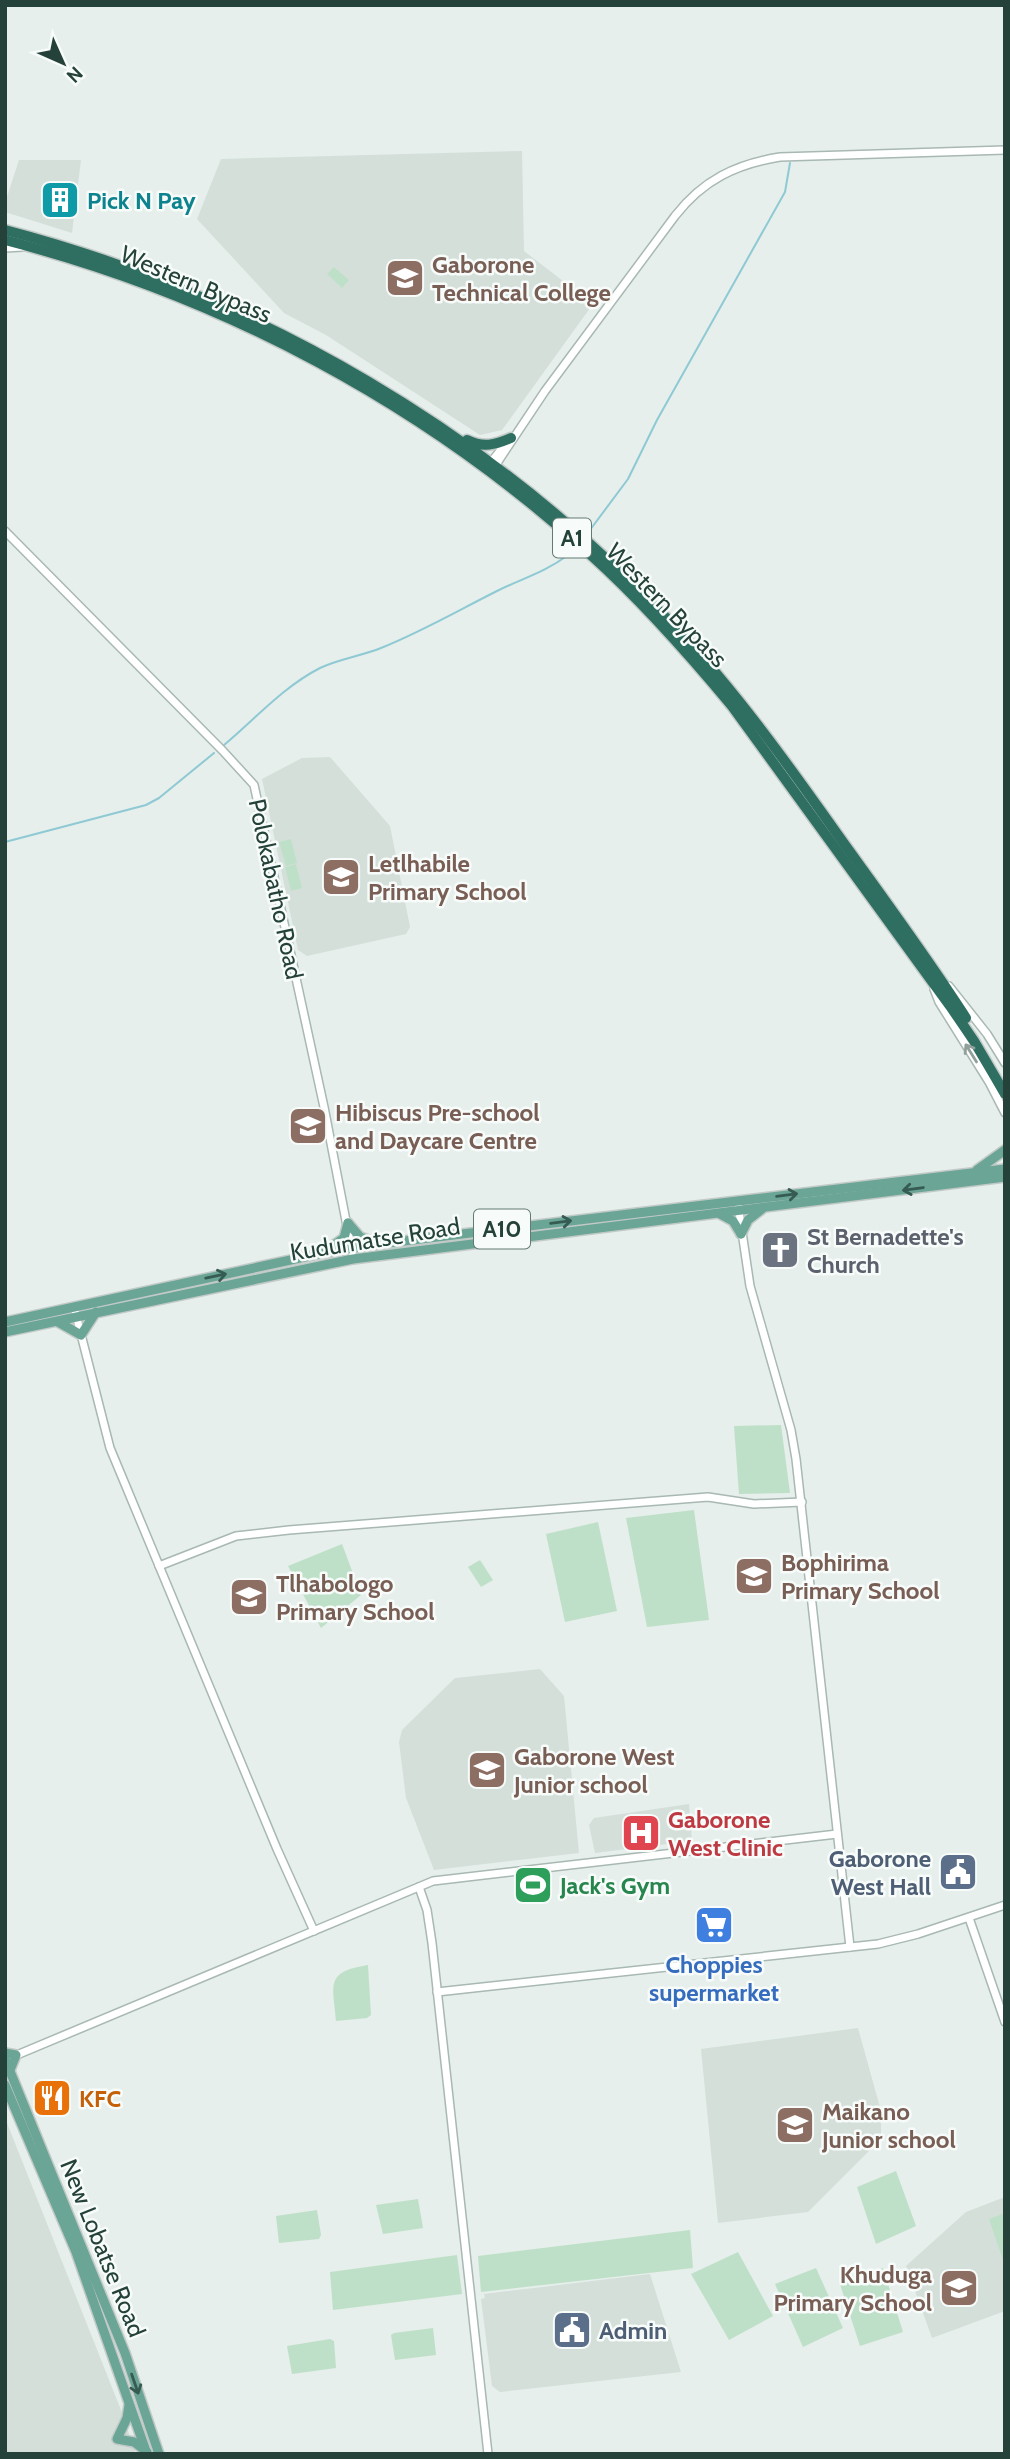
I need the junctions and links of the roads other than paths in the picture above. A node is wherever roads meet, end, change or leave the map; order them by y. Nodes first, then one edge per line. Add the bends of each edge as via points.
1 (1005, 150) edge
2 (5, 230) edge
3 (5, 240) edge
4 (30, 247) junction
5 (5, 248) edge
6 (430, 420) junction
7 (520, 429) junction
8 (511, 438) junction
9 (491, 467) junction
10 (5, 531) edge
11 (935, 978) junction
12 (976, 1039) junction
13 (1005, 1063) edge
14 (1005, 1081) edge
15 (1005, 1094) edge
16 (1005, 1112) edge
17 (1005, 1150) edge
18 (1005, 1169) edge
19 (976, 1171) junction
20 (1002, 1179) edge
21 (738, 1206) junction
22 (767, 1207) junction
23 (715, 1213) junction
24 (348, 1223) junction
25 (741, 1234) junction
26 (379, 1244) junction
27 (323, 1253) junction
28 (352, 1254) junction
29 (75, 1312) junction
30 (96, 1312) junction
31 (57, 1321) junction
32 (5, 1322) edge
33 (5, 1332) edge
34 (81, 1335) junction
35 (802, 1502) junction
36 (159, 1566) junction
37 (837, 1834) junction
38 (419, 1887) junction
39 (1005, 1905) edge
40 (969, 1918) junction
41 (314, 1931) junction
42 (850, 1947) junction
43 (437, 1992) junction
44 (1005, 2022) edge
45 (5, 2053) edge
46 (16, 2055) junction
47 (5, 2060) edge
48 (10, 2071) junction
49 (5, 2085) edge
50 (28, 2127) junction
51 (130, 2399) junction
52 (147, 2453) edge
53 (159, 2454) edge
54 (488, 2454) edge

1 - 7 street via 780,157 745,164 716,177 675,216
2 - 6 highway, Western Bypass / A1 via 104,260 211,301 323,355
3 - 4 highway, Western Bypass / A1
4 - 5 street
4 - 9 highway, Western Bypass / A1 via 178,296 285,344
6 - 8 highway via 477,444
6 - 9 highway, Western Bypass / A1
7 - 8 street
7 - 9 street
8 - 9 street
9 - 11 highway, Western Bypass / A1 via 598,550 704,660 768,737
10 - 24 street, Polokabatho Road via 254,785
11 - 12 highway, Western Bypass / A1
11 - 13 street via 960,997
16 -> 11 street via 939,1002
12 - 14 highway, Western Bypass / A1
12 - 15 highway, Western Bypass / A1
17 - 19 main road
18 - 19 main road, Kudumatse Road / A10
21 -> 19 main road, Kudumatse Road / A10
20 -> 22 main road, Kudumatse Road / A10
21 - 22 main road, Kudumatse Road / A10
21 - 23 main road, Kudumatse Road / A10
21 - 25 street
26 -> 21 main road, Kudumatse Road / A10
22 - 25 main road via 753,1214
23 - 25 main road via 733,1221
23 - 28 main road, Kudumatse Road / A10
24 - 26 main road via 360,1237
24 - 27 main road via 340,1242
24 - 28 street, Polokabatho Road
25 - 35 street via 750,1286 791,1430
26 - 28 main road, Kudumatse Road / A10
27 - 28 main road, Kudumatse Road / A10
29 -> 27 main road, Kudumatse Road / A10
28 - 30 main road, Kudumatse Road / A10
29 - 30 main road, Kudumatse Road / A10
29 - 31 main road, Kudumatse Road / A10
29 - 32 main road, Kudumatse Road / A10
29 - 34 street
30 - 34 main road
31 - 33 main road, Kudumatse Road / A10
31 - 34 main road
34 - 36 street via 110,1448
35 - 36 street via 754,1504 708,1497 289,1530 236,1536
35 - 37 street
36 - 41 street
37 - 38 street via 444,1879
37 - 42 street
38 - 41 street
38 - 43 street via 427,1910
39 - 40 street
40 - 42 street via 905,1938
40 - 44 street
41 - 46 street
42 - 43 street
43 - 54 street
45 - 46 main road
46 - 47 street
46 - 48 main road
47 - 48 main road, New Lobatse Road
48 - 50 main road, New Lobatse Road
49 - 50 main road
50 - 51 main road
50 -> 53 main road, New Lobatse Road via 125,2353
51 - 52 main road
51 - 52 main road via 117,2439 134,2442

